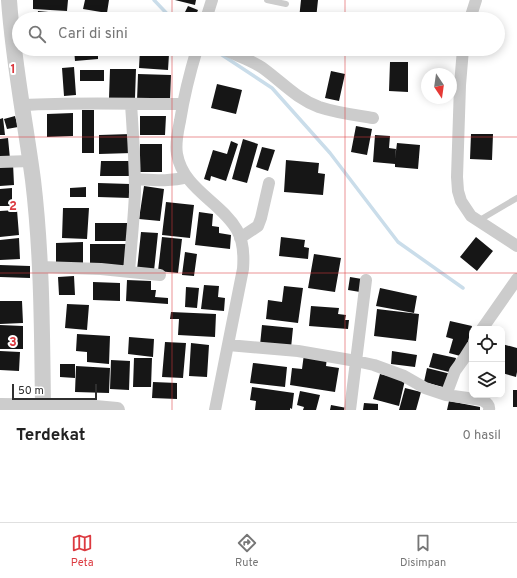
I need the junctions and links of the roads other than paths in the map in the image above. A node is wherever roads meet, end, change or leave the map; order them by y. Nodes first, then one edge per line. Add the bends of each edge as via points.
1 (9, 0) edge
2 (212, 0) edge
3 (267, 0) edge
4 (476, 0) edge
5 (286, 4) dead end
6 (208, 12) edge
7 (472, 12) edge
8 (12, 32) edge
9 (14, 56) edge
10 (195, 56) edge
11 (239, 56) edge
12 (462, 56) edge
13 (131, 104) junction
14 (182, 104) junction
15 (22, 106) junction
16 (373, 118) dead end
17 (30, 161) junction
18 (0, 162) edge
19 (187, 177) junction
20 (135, 179) junction
21 (269, 183) dead end
22 (517, 198) edge
23 (478, 220) junction
24 (240, 238) junction
25 (517, 246) edge
26 (40, 267) junction
27 (129, 272) junction
28 (160, 275) dead end
29 (517, 279) edge
30 (366, 280) dead end
31 (484, 326) edge
32 (228, 345) junction
33 (469, 351) edge
34 (356, 360) junction
35 (446, 395) junction
36 (0, 406) edge
37 (43, 407) junction
38 (84, 409) edge
39 (118, 410) edge
40 (215, 410) edge
41 (350, 410) edge
42 (489, 410) edge

1 - 8 street
2 - 6 street
3 - 5 lane
4 - 7 street
9 - 15 street
10 - 14 street
11 - 16 street via 264,69 303,100 318,107
12 - 23 street via 458,191 471,216
13 - 14 street
13 - 15 street via 55,103
13 - 20 street
14 - 19 street via 177,154
15 - 17 street
17 - 18 street
17 - 26 street
19 - 20 street via 176,180
19 - 24 street via 229,219
20 - 27 street
21 - 24 street via 258,226
22 - 23 lane
23 - 25 street
24 - 32 street via 243,245 243,269
26 - 27 street
26 - 37 street
27 - 28 street
29 - 31 street
30 - 34 street
32 - 34 street via 298,351
32 - 40 street
33 - 35 street via 455,371
34 - 35 street via 404,376 425,388
34 - 41 street
35 - 42 street via 482,400 489,405
36 - 37 street
37 - 38 street
38 - 39 street

